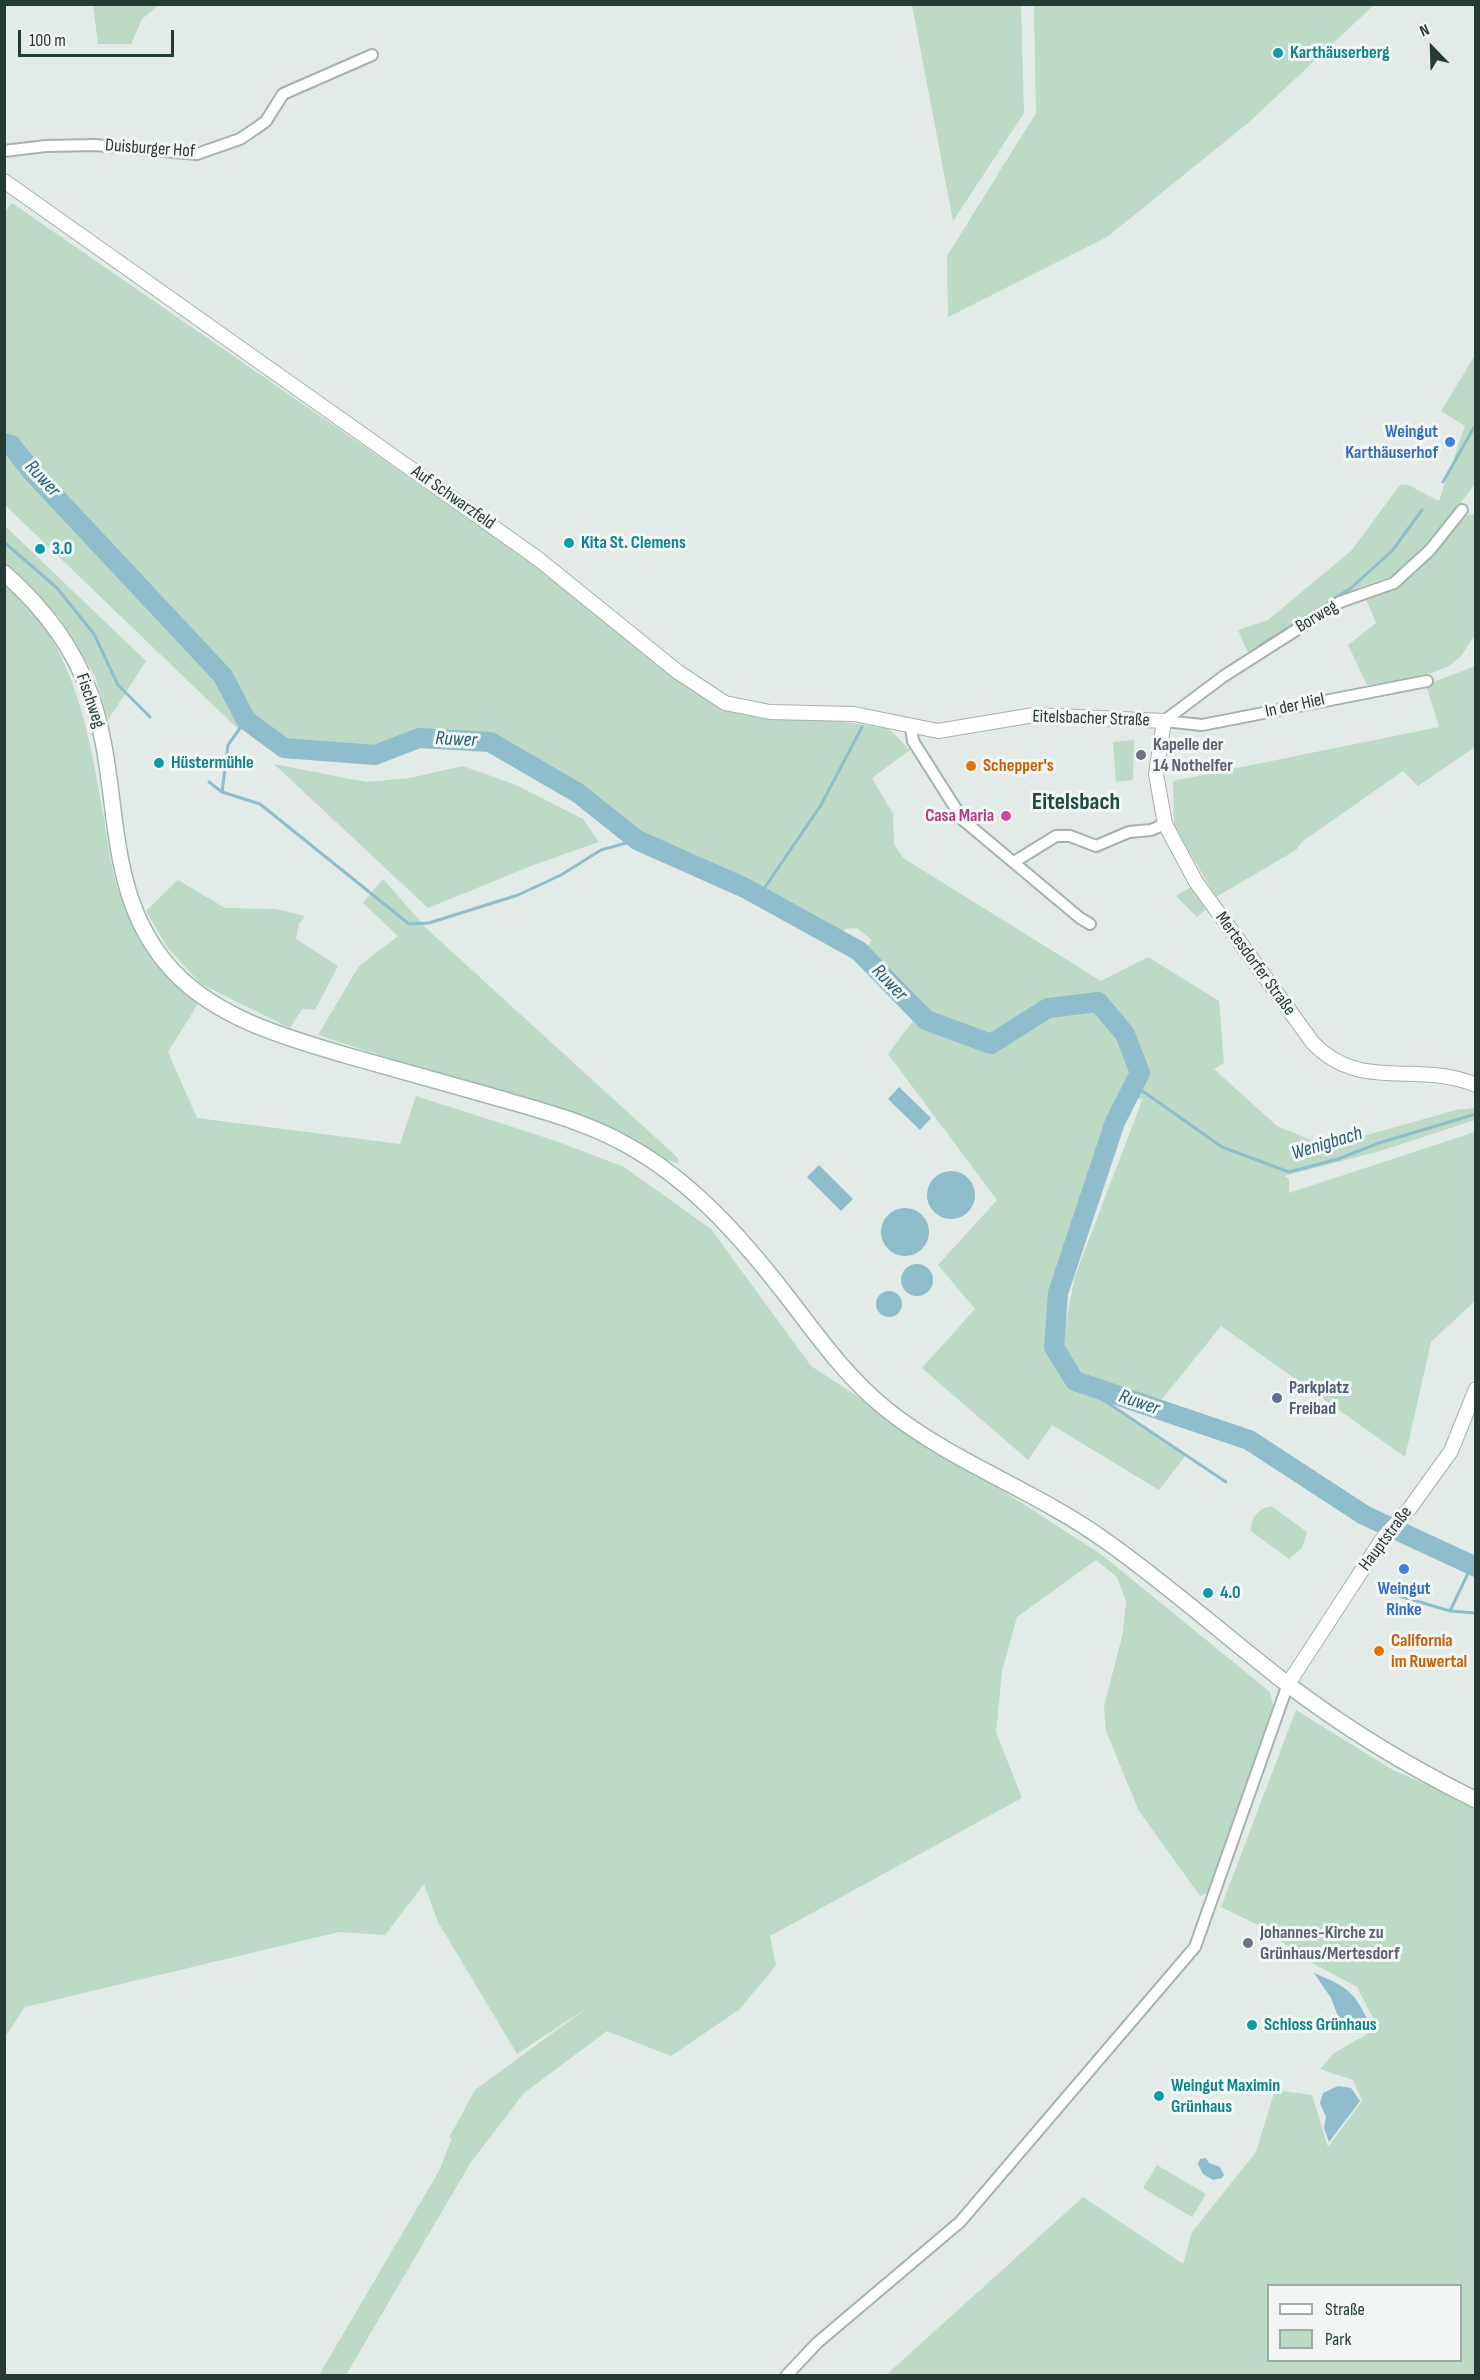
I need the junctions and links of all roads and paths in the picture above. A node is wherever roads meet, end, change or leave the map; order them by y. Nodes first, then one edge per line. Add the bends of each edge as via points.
1 (372, 55) dead end
2 (4, 152) edge
3 (4, 181) edge
4 (1462, 510) dead end
5 (4, 573) edge
6 (1427, 681) dead end
7 (1164, 721) junction
8 (911, 727) junction
9 (1165, 824) junction
10 (1014, 862) junction
11 (1090, 924) dead end
12 (1476, 1085) edge
13 (1475, 1392) edge
14 (1288, 1684) junction
15 (1476, 1800) edge
16 (786, 2376) edge

1 - 2 street, Duisburger Hof via 282,94 266,121 255,129 240,139 197,154 95,145
3 - 8 street, Auf Schwarzfeld via 537,558 714,697 748,709 854,714
4 - 7 street, Borweg via 1430,550 1394,583 1340,602 1224,676
5 - 14 main road, Fischweg via 41,609 76,661 91,695 106,759 125,884 137,919 171,969 194,991 279,1036 552,1113 623,1142 666,1170 728,1226 827,1350 885,1409 948,1450 1104,1539
6 - 7 street, In der Hiel via 1202,724
7 - 8 street, Eitelsbacher Straße via 1047,715 947,730
7 - 9 street, Mertesdorfer Straße via 1156,774
8 - 10 street via 916,746 963,820
9 - 10 street via 1129,832 1096,846 1070,836 1056,836
9 - 12 street, Mertesdorfer Straße via 1196,882 1319,1050 1361,1072 1431,1073
10 - 11 street
13 - 14 street, Hauptstraße via 1451,1451 1383,1538
14 - 15 main road, Fischweg via 1402,1761
14 - 16 street via 1195,1947 960,2222 817,2343

